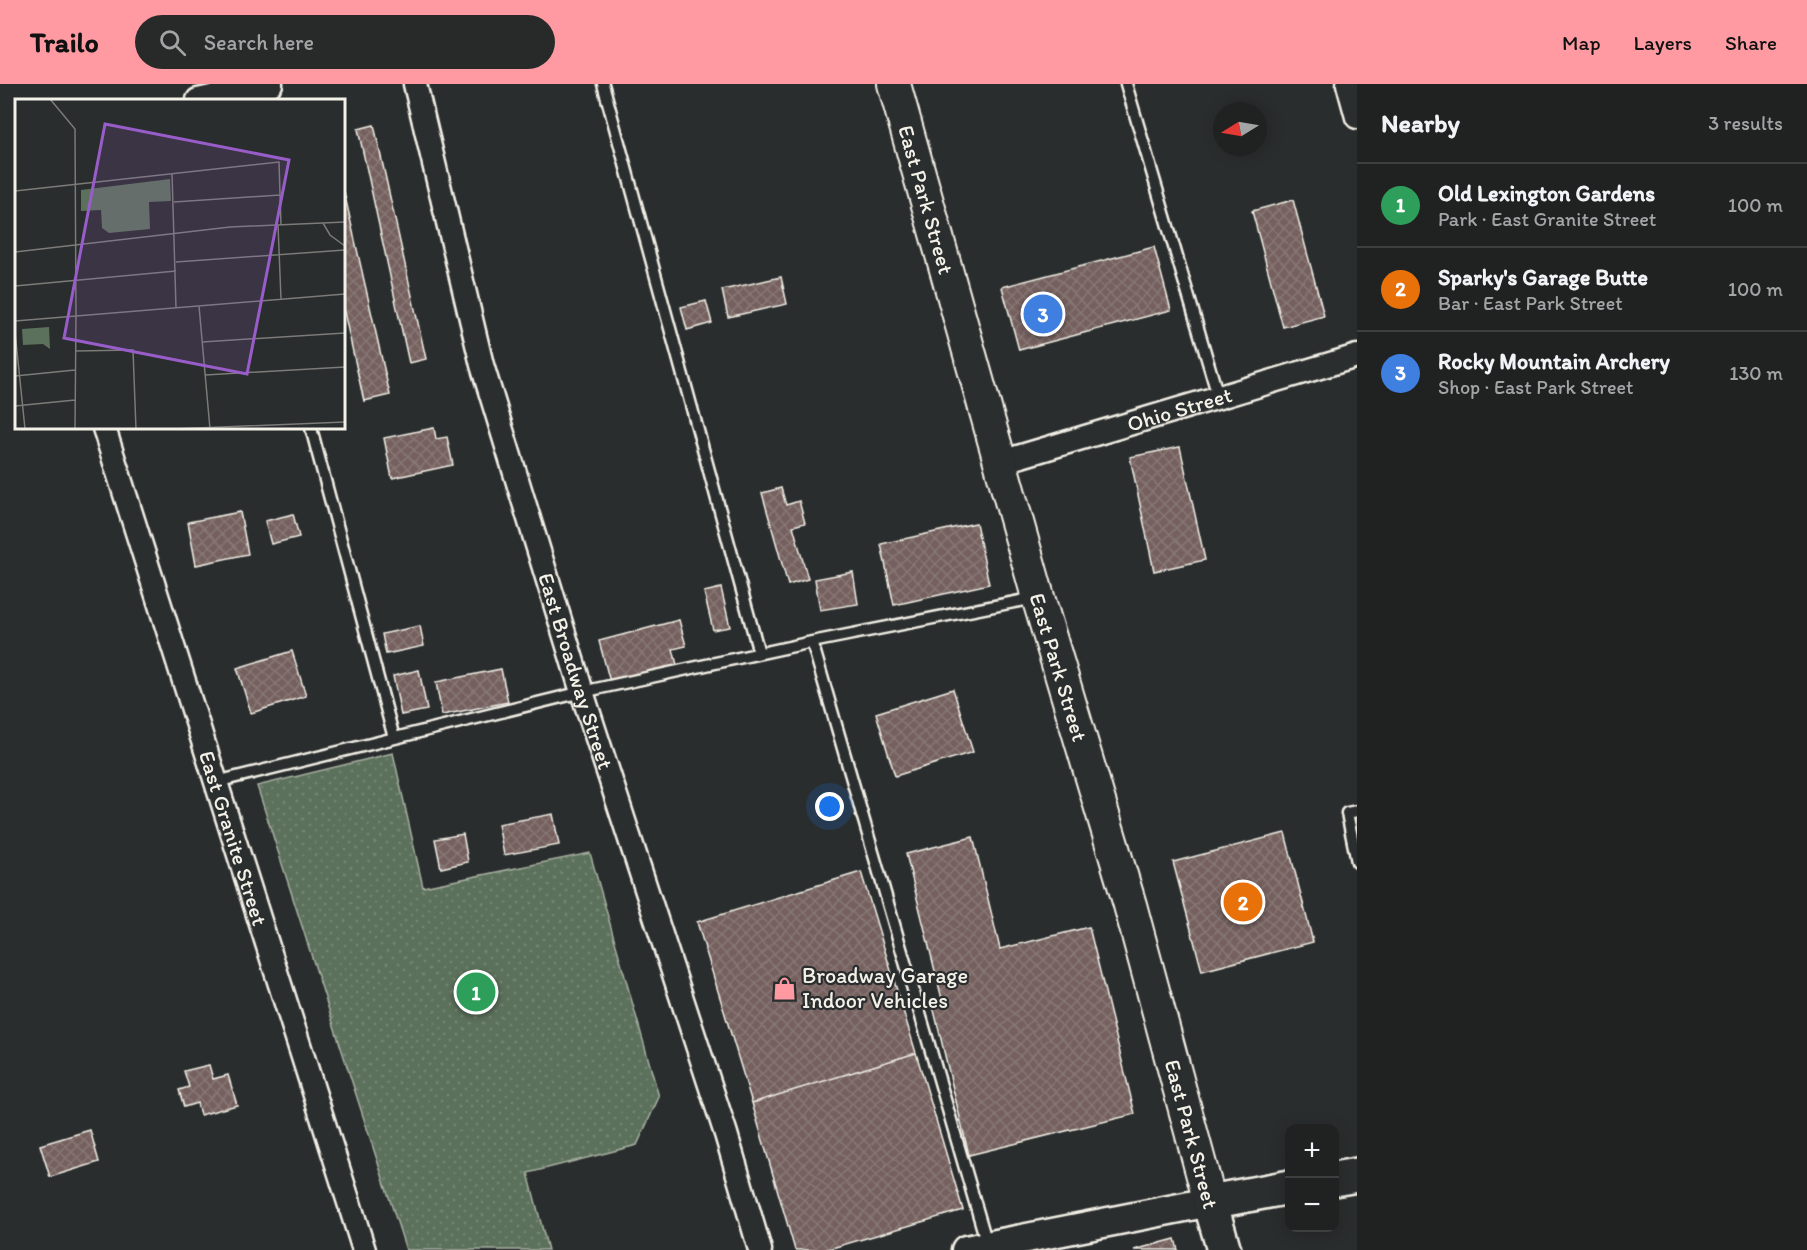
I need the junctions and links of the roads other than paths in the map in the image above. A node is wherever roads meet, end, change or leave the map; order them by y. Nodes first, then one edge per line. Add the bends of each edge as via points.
1 (271, 84) edge
2 (415, 84) edge
3 (603, 84) edge
4 (894, 84) edge
5 (1126, 84) edge
6 (1348, 84) edge
7 (222, 98) edge
8 (1357, 117) edge
9 (1357, 356) edge
10 (1218, 396) junction
11 (104, 429) edge
12 (311, 429) edge
13 (1001, 462) junction
14 (1038, 597) junction
15 (812, 642) junction
16 (759, 653) junction
17 (582, 692) junction
18 (394, 738) junction
19 (216, 782) junction
20 (1357, 810) edge
21 (1357, 862) edge
22 (1357, 1175) edge
23 (1339, 1178) edge
24 (1285, 1188) edge
25 (1210, 1202) junction
26 (981, 1249) edge
27 (364, 1250) edge
28 (760, 1250) edge
29 (1224, 1250) edge

1 - 7 street
2 - 17 street, East Broadway Street via 482,365
3 - 16 lane
4 - 13 main road, East Park Street
5 - 10 lane
6 - 8 street
9 - 10 street, Ohio Street
10 - 13 street, Ohio Street
11 - 19 street, East Granite Street
12 - 18 lane
13 - 14 main road, East Park Street
14 - 15 lane
14 - 25 main road, East Park Street via 1130,905
15 - 16 lane
15 - 26 lane
16 - 17 lane
17 - 18 lane
17 - 28 street, East Broadway Street
18 - 19 lane
19 - 27 street, East Granite Street
20 - 21 lane via 1347,813
22 - 23 main road
24 - 25 main road
25 - 26 street
25 - 29 main road, East Park Street

